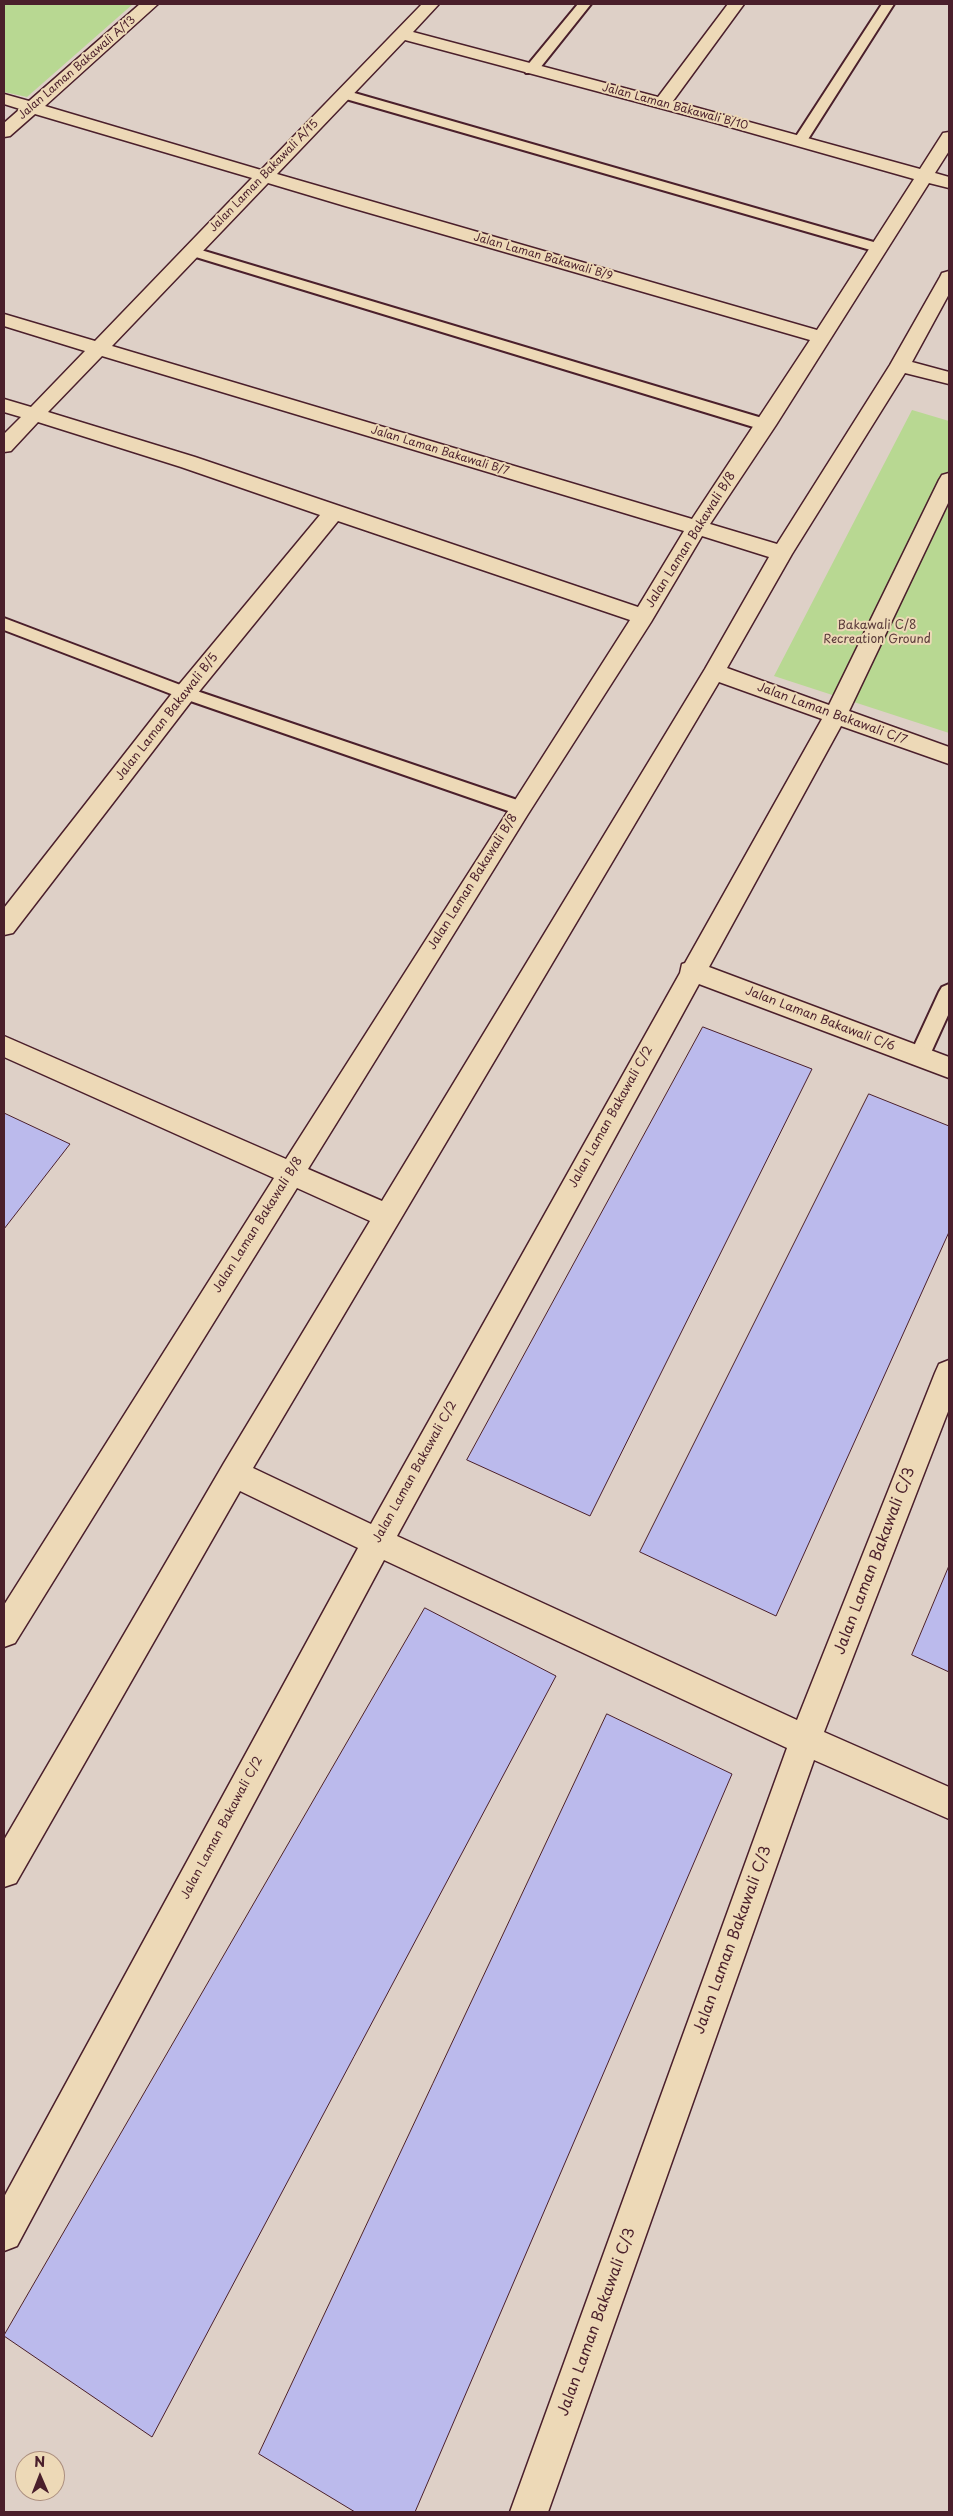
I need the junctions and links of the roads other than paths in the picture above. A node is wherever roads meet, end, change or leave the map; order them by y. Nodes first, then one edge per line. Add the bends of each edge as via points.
1 (150, 4) edge
2 (431, 4) edge
3 (585, 4) edge
4 (736, 4) edge
5 (888, 4) edge
6 (401, 34) junction
7 (531, 70) junction
8 (344, 94) junction
9 (4, 99) edge
10 (662, 103) junction
11 (32, 106) junction
12 (4, 132) edge
13 (949, 137) edge
14 (800, 141) junction
15 (265, 175) junction
16 (925, 176) junction
17 (949, 183) edge
18 (879, 248) junction
19 (190, 251) junction
20 (949, 277) edge
21 (4, 320) edge
22 (821, 337) junction
23 (98, 349) junction
24 (900, 364) junction
25 (949, 378) edge
26 (4, 405) edge
27 (34, 415) junction
28 (766, 425) junction
29 (4, 446) edge
30 (949, 480) edge
31 (334, 512) junction
32 (696, 528) junction
33 (782, 552) junction
34 (643, 617) junction
35 (4, 624) edge
36 (714, 672) junction
37 (185, 693) junction
38 (835, 716) junction
39 (949, 756) edge
40 (520, 808) junction
41 (4, 926) edge
42 (691, 971) junction
43 (949, 992) edge
44 (4, 1046) edge
45 (919, 1056) junction
46 (949, 1068) edge
47 (290, 1174) junction
48 (387, 1216) junction
49 (949, 1373) edge
50 (234, 1473) junction
51 (377, 1543) junction
52 (4, 1632) edge
53 (805, 1741) junction
54 (949, 1803) edge
55 (4, 1871) edge
56 (4, 2233) edge
57 (529, 2512) edge

1 - 11 street, Jalan Laman Bakawali A/13
2 - 6 street, Jalan Laman Bakawali A/15
3 - 7 lane
4 - 10 street
5 - 14 lane
6 - 7 street, Jalan Laman Bakawali B/10
6 - 8 street, Jalan Laman Bakawali A/15
7 - 10 street, Jalan Laman Bakawali B/10
8 - 15 street, Jalan Laman Bakawali A/15
8 - 18 lane
9 - 11 street, Jalan Laman Bakawali B/9
10 - 14 street, Jalan Laman Bakawali B/10
11 - 12 street, Jalan Laman Bakawali A/13
11 - 15 street, Jalan Laman Bakawali B/9
13 - 16 street, Jalan Laman Bakawali B/8
14 - 16 street, Jalan Laman Bakawali B/10
15 - 19 street, Jalan Laman Bakawali A/15
15 - 22 street, Jalan Laman Bakawali B/9
16 - 17 street, Jalan Laman Bakawali B/10
16 - 18 street, Jalan Laman Bakawali B/8
18 - 22 street, Jalan Laman Bakawali B/8
19 - 23 street, Jalan Laman Bakawali A/15
19 - 28 lane
20 - 24 street
21 - 23 street, Jalan Laman Bakawali B/7
22 - 28 street, Jalan Laman Bakawali B/8
23 - 27 street, Jalan Laman Bakawali A/15
23 - 32 street, Jalan Laman Bakawali B/7
24 - 25 street
24 - 33 street
26 - 27 street
27 - 29 street, Jalan Laman Bakawali A/15
27 - 31 street via 188,462
28 - 32 street, Jalan Laman Bakawali B/8
30 - 38 street, Jalan Laman Bakawali C/2
31 - 34 street
31 - 37 street, Jalan Laman Bakawali B/5
32 - 33 street, Jalan Laman Bakawali B/7
32 - 34 street, Jalan Laman Bakawali B/8
33 - 36 street
34 - 40 street, Jalan Laman Bakawali B/8
35 - 37 lane
36 - 38 street, Jalan Laman Bakawali C/7
36 - 48 street
37 - 40 lane
37 - 41 street, Jalan Laman Bakawali B/5
38 - 39 street, Jalan Laman Bakawali C/7
38 - 42 street, Jalan Laman Bakawali C/2
40 - 47 street, Jalan Laman Bakawali B/8
42 - 45 street, Jalan Laman Bakawali C/6
42 - 51 street, Jalan Laman Bakawali C/2
43 - 45 lane
44 - 47 street
45 - 46 street, Jalan Laman Bakawali C/6
47 - 48 street
47 - 52 street, Jalan Laman Bakawali B/8
48 - 50 street
49 - 53 street, Jalan Laman Bakawali C/3
50 - 51 street
50 - 55 street
51 - 53 street
51 - 56 street, Jalan Laman Bakawali C/2
53 - 54 street
53 - 57 street, Jalan Laman Bakawali C/3

